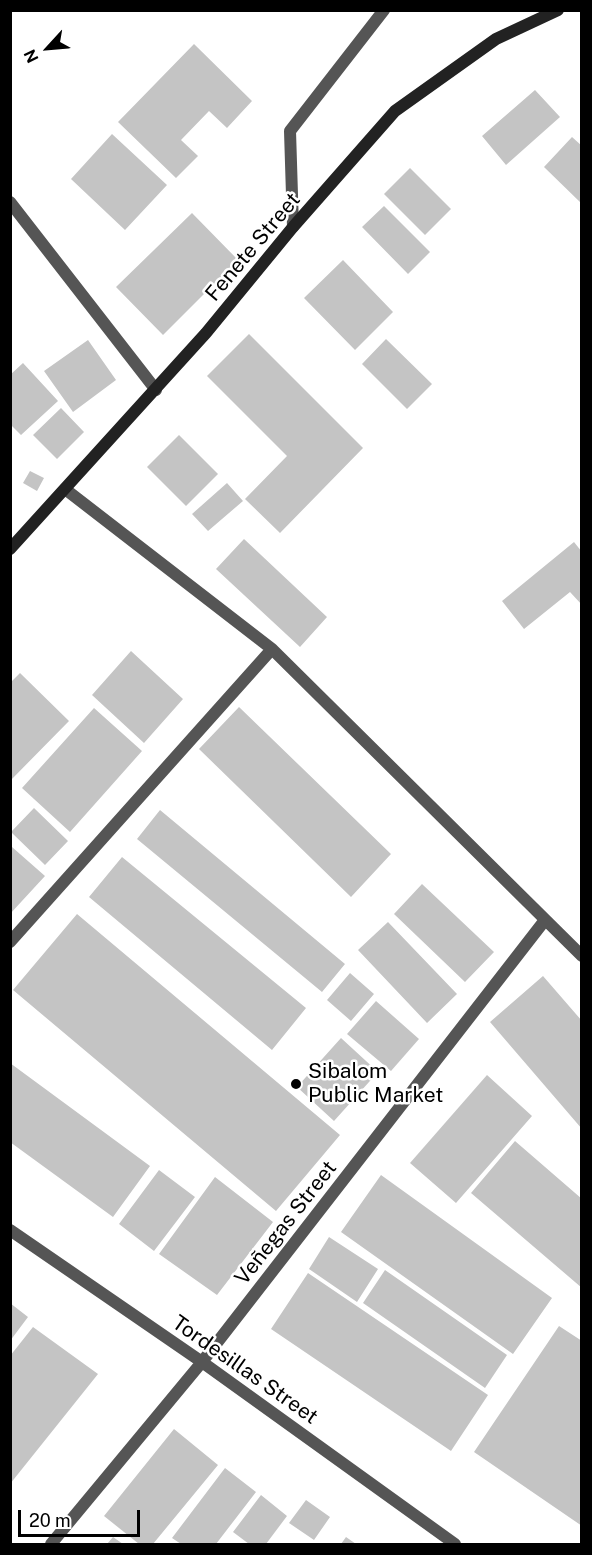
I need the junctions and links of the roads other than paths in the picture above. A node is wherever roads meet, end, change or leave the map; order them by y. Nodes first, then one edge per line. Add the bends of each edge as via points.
1 (384, 10) edge
2 (558, 10) edge
3 (10, 202) edge
4 (293, 227) junction
5 (156, 390) junction
6 (65, 489) junction
7 (10, 549) edge
8 (272, 649) junction
9 (545, 920) junction
10 (10, 942) edge
11 (582, 956) edge
12 (10, 1230) edge
13 (202, 1362) junction
14 (51, 1545) edge
15 (455, 1545) edge

1 - 4 street via 290,131
2 - 4 main road, Fenete Street via 496,39 395,111
3 - 5 street
4 - 5 main road, Fenete Street
5 - 6 main road, Fenete Street
6 - 7 main road, Fenete Street
6 - 8 street
8 - 9 street
8 - 10 street
9 - 11 street
9 - 13 street, Veñegas Street
12 - 13 street, Tordesillas Street
13 - 14 street, Veñegas Street
13 - 15 street, Tordesillas Street

